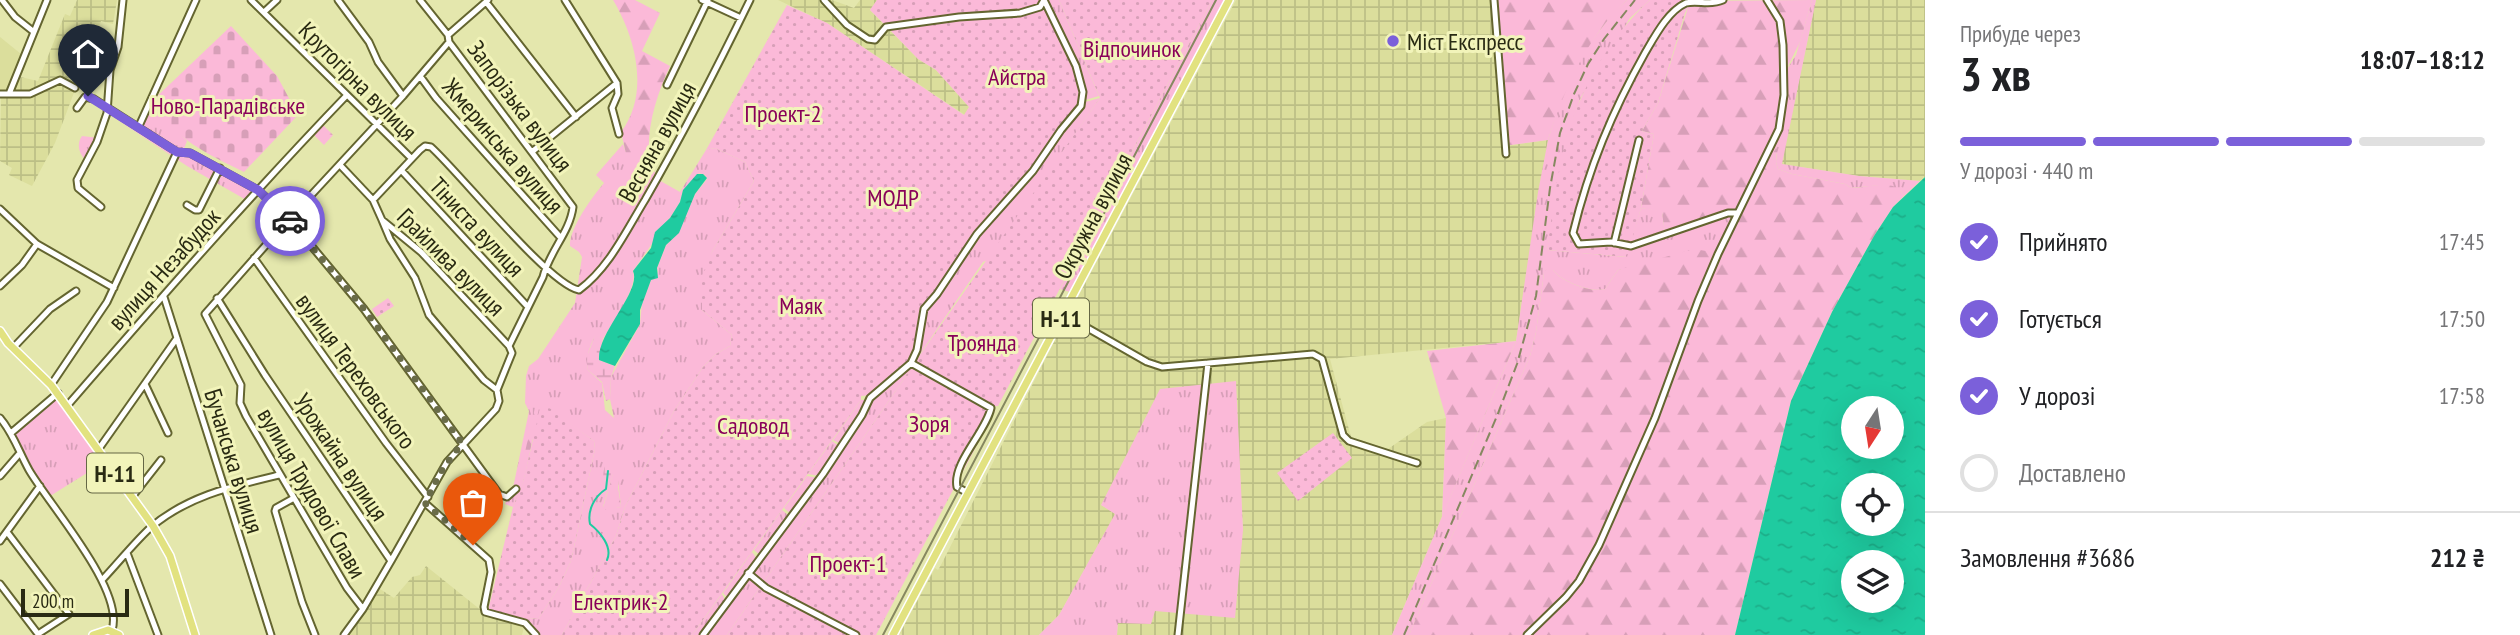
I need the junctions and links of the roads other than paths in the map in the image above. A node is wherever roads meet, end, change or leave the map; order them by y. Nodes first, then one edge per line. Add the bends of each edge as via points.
1 (2, 0) edge
2 (47, 0) edge
3 (123, 0) edge
4 (196, 0) edge
5 (251, 0) edge
6 (277, 0) edge
7 (338, 0) edge
8 (420, 0) edge
9 (565, 0) edge
10 (750, 0) edge
11 (824, 0) edge
12 (1044, 0) edge
13 (1229, 0) edge
14 (1494, 0) edge
15 (1723, 0) edge
16 (1767, 0) edge
17 (487, 1) edge
18 (706, 1) edge
19 (264, 12) junction
20 (741, 18) junction
21 (34, 32) junction
22 (449, 38) junction
23 (420, 76) junction
24 (617, 83) junction
25 (667, 85) dead end
26 (75, 88) dead end
27 (0, 94) edge
28 (9, 94) junction
29 (347, 95) junction
30 (403, 96) junction
31 (108, 107) junction
32 (77, 108) dead end
33 (576, 117) junction
34 (378, 124) junction
35 (139, 126) junction
36 (619, 134) dead end
37 (1639, 140) dead end
38 (177, 152) junction
39 (533, 152) junction
40 (1506, 155) dead end
41 (411, 158) junction
42 (340, 165) junction
43 (220, 168) junction
44 (401, 170) junction
45 (258, 190) junction
46 (373, 200) junction
47 (187, 205) dead end
48 (101, 207) dead end
49 (0, 209) edge
50 (1736, 213) junction
51 (289, 219) junction
52 (382, 220) junction
53 (561, 238) junction
54 (37, 243) junction
55 (1614, 243) junction
56 (254, 258) junction
57 (545, 268) junction
58 (0, 286) edge
59 (114, 288) junction
60 (76, 291) dead end
61 (164, 297) junction
62 (217, 298) junction
63 (528, 307) junction
64 (1063, 314) junction
65 (0, 331) edge
66 (177, 338) junction
67 (509, 346) junction
68 (13, 348) junction
69 (911, 363) junction
70 (1208, 363) junction
71 (145, 384) junction
72 (51, 385) junction
73 (497, 390) junction
74 (58, 393) junction
75 (67, 406) junction
76 (0, 418) edge
77 (11, 433) junction
78 (168, 433) dead end
79 (462, 443) junction
80 (98, 450) junction
81 (20, 453) junction
82 (161, 460) dead end
83 (1417, 463) dead end
84 (279, 474) junction
85 (0, 476) edge
86 (40, 486) junction
87 (224, 489) junction
88 (516, 489) dead end
89 (968, 493) junction
90 (132, 497) junction
91 (294, 498) junction
92 (426, 500) junction
93 (153, 526) junction
94 (7, 531) junction
95 (0, 541) edge
96 (127, 553) junction
97 (391, 561) junction
98 (748, 573) junction
99 (102, 580) junction
100 (0, 584) edge
101 (363, 609) junction
102 (116, 633) edge
103 (38, 635) edge
104 (93, 635) edge
105 (158, 635) edge
106 (195, 635) edge
107 (271, 635) edge
108 (315, 635) edge
109 (344, 635) edge
110 (536, 635) edge
111 (703, 635) edge
112 (856, 635) edge
113 (893, 635) edge
114 (1178, 635) edge
115 (1527, 635) edge

1 - 21 street
2 - 21 street
3 - 31 street
4 - 35 street
5 - 19 street, Крутогірна вулиця
6 - 19 street
7 - 30 street, Жмеринська вулиця
8 - 22 street, Запорізька вулиця
9 - 24 street
10 - 20 street, Весняна вулиця
11 - 12 street via 847,25 875,40 886,27 1020,13 1040,8
12 - 69 street via 1076,66 1083,92 1081,106 923,309
13 - 64 main road, Окружна вулиця / Н-11
14 - 40 street
15 - 55 street via 1690,1 1673,14 1655,36 1603,135 1573,233 1579,244
16 - 50 street via 1780,21 1783,111 1766,159
17 - 22 street
17 - 33 street
18 - 20 street
18 - 25 street
19 - 29 street, Крутогірна вулиця
20 - 57 street, Весняна вулиця via 617,248 594,278 579,290 573,289
21 - 28 street
22 - 23 street
22 - 39 street, Запорізька вулиця
23 - 30 street
23 - 53 street, Жмеринська вулиця
24 - 33 street
24 - 36 street via 618,96 612,108
26 - 28 street via 60,80 30,94
27 - 28 street
29 - 34 street, Крутогірна вулиця
29 - 45 street, вулиця Незабудок
30 - 34 street
31 - 32 street via 87,96
31 - 35 street
31 - 48 street via 76,185
33 - 39 street
34 - 41 street, Крутогірна вулиця
34 - 42 street
35 - 38 street
37 - 55 street
38 - 43 street via 190,153
38 - 59 street
39 - 53 street, Запорізька вулиця via 573,207
41 - 44 street
41 - 57 street via 425,146 434,149
42 - 46 street, Грайлива вулиця
42 - 51 street
43 - 45 street
43 - 47 street via 199,210
44 - 46 street
44 - 63 street, Тіниста вулиця
45 - 51 street
45 - 61 street, вулиця Незабудок
46 - 52 street, Грайлива вулиця
49 - 54 street
50 - 55 street via 1631,246
50 - 115 street via 1656,418 1599,545 1579,581
51 - 56 street
51 - 79 street via 364,309
52 - 67 street, Грайлива вулиця via 421,252
52 - 73 street via 415,278 429,315
53 - 57 street, Тіниста вулиця
54 - 58 street
54 - 59 street
56 - 62 street
56 - 92 street, вулиця Тереховського
57 - 63 street, Тіниста вулиця
59 - 72 street
60 - 68 street via 50,309
61 - 66 street, Бучанська вулиця
61 - 75 street, вулиця Незабудок
62 - 84 street, вулиця Трудової Слави via 205,316 240,385 243,410
62 - 97 street, Урожайна вулиця
63 - 67 street, Тіниста вулиця
64 - 70 street via 1155,365
64 - 89 main road, Окружна вулиця / Н-11
65 - 68 main road, Н-11
66 - 71 street
66 - 87 street, Бучанська вулиця
67 - 73 street, Грайлива вулиця via 512,353
68 - 72 main road, Н-11
69 - 89 street via 991,408 956,481 957,487
69 - 98 street via 870,398 823,474
70 - 83 street via 1313,354 1322,359 1343,435
70 - 114 street
71 - 78 street
71 - 80 street
72 - 74 main road, Н-11
73 - 79 street, Грайлива вулиця via 496,409
74 - 75 main road, Н-11
74 - 77 street
75 - 80 main road, Н-11
76 - 77 street
77 - 81 street
79 - 88 street via 499,494 509,497
79 - 92 street, Грайлива вулиця
80 - 90 main road, Н-11
81 - 85 street
81 - 86 street
82 - 90 street
84 - 87 street
84 - 91 street, вулиця Трудової Слави
86 - 94 street
86 - 99 street
87 - 93 street via 194,500
87 - 107 street, Бучанська вулиця
89 - 113 main road, Окружна вулиця / Н-11
90 - 93 main road, Н-11
91 - 101 street, вулиця Трудової Слави
91 - 108 street via 275,511
92 - 97 street
92 - 110 street, вулиця Тереховського via 491,564 484,610 525,623
93 - 96 street
93 - 106 main road, Н-11 via 170,556
94 - 95 street
94 - 103 street via 69,614
96 - 99 street
96 - 105 street
97 - 101 street
98 - 111 street
98 - 112 street via 766,588
99 - 102 street
100 - 103 street
101 - 109 street
102 - 104 main road

